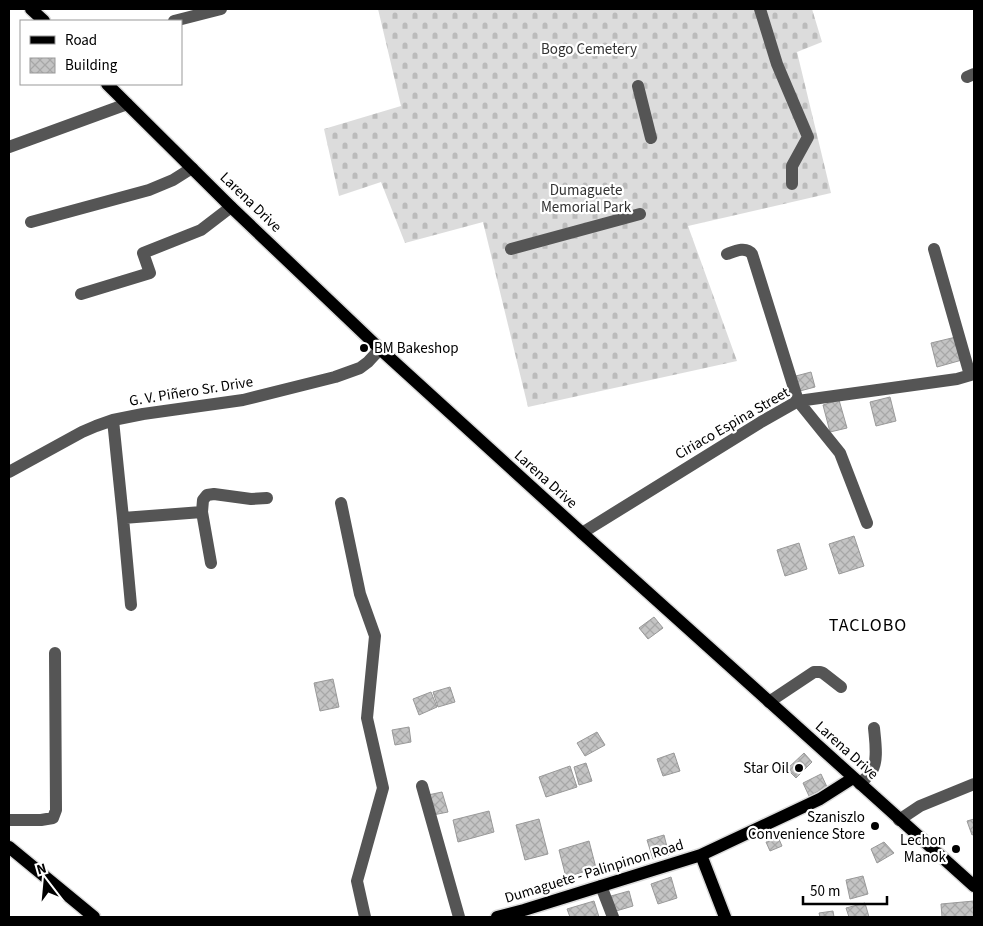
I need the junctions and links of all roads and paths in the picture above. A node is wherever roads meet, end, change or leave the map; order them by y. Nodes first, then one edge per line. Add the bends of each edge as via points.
1 (31, 9) edge
2 (221, 9) edge
3 (760, 9) edge
4 (43, 20) edge
5 (178, 20) edge
6 (108, 85) edge
7 (638, 86) dead end
8 (127, 104) junction
9 (651, 138) dead end
10 (9, 147) edge
11 (192, 168) junction
12 (792, 184) dead end
13 (232, 207) junction
14 (640, 214) dead end
15 (30, 222) dead end
16 (511, 249) dead end
17 (934, 249) dead end
18 (727, 254) dead end
19 (81, 294) dead end
20 (380, 350) junction
21 (972, 375) edge
22 (798, 401) junction
23 (113, 420) junction
24 (9, 472) edge
25 (267, 498) dead end
26 (341, 503) dead end
27 (202, 512) junction
28 (123, 518) junction
29 (867, 523) dead end
30 (582, 533) junction
31 (211, 563) dead end
32 (131, 605) dead end
33 (55, 653) dead end
34 (841, 688) dead end
35 (769, 702) junction
36 (874, 728) dead end
37 (857, 781) junction
38 (974, 784) edge
39 (422, 786) dead end
40 (9, 820) edge
41 (900, 820) junction
42 (9, 847) edge
43 (701, 855) junction
44 (601, 886) junction
45 (974, 886) edge
46 (94, 917) edge
47 (365, 917) edge
48 (459, 917) edge
49 (496, 917) edge
50 (613, 917) edge
51 (725, 917) edge

1 - 4 main road
2 - 5 street
3 - 12 street via 777,64 808,137 792,166
6 - 8 main road, Larena Drive
7 - 9 street
8 - 10 street
8 - 11 main road, Larena Drive
11 - 13 main road, Larena Drive
11 - 15 street via 149,190
13 - 19 street via 201,230 143,253 150,273
13 - 20 main road, Larena Drive
14 - 16 street
17 - 21 street
18 - 22 street via 743,250 752,254
20 - 23 street, G. V. Piñero Sr. Drive via 360,368 335,377 228,403
20 - 30 main road, Larena Drive
21 - 22 street, Ciriaco Espina Street
22 - 29 street via 840,453
22 - 30 street, Ciriaco Espina Street
23 - 24 street, G. V. Piñero Sr. Drive via 82,432
23 - 28 street
25 - 27 street via 207,495
26 - 47 street via 360,594 375,636 367,718 383,788 358,882
27 - 28 street
27 - 31 street
28 - 32 street
30 - 35 main road, Larena Drive
33 - 40 street via 56,810 53,818
34 - 35 street via 824,673 814,672
35 - 37 main road, Larena Drive
36 - 37 street via 875,766 872,772
37 - 41 main road, Larena Drive
37 - 43 main road, Dumaguete - Palinpinon Road
38 - 41 street via 920,806
39 - 48 street
41 - 45 main road, Larena Drive
42 - 46 main road
43 - 44 main road, Dumaguete - Palinpinon Road
43 - 51 main road
44 - 49 main road, Dumaguete - Palinpinon Road
44 - 50 street

